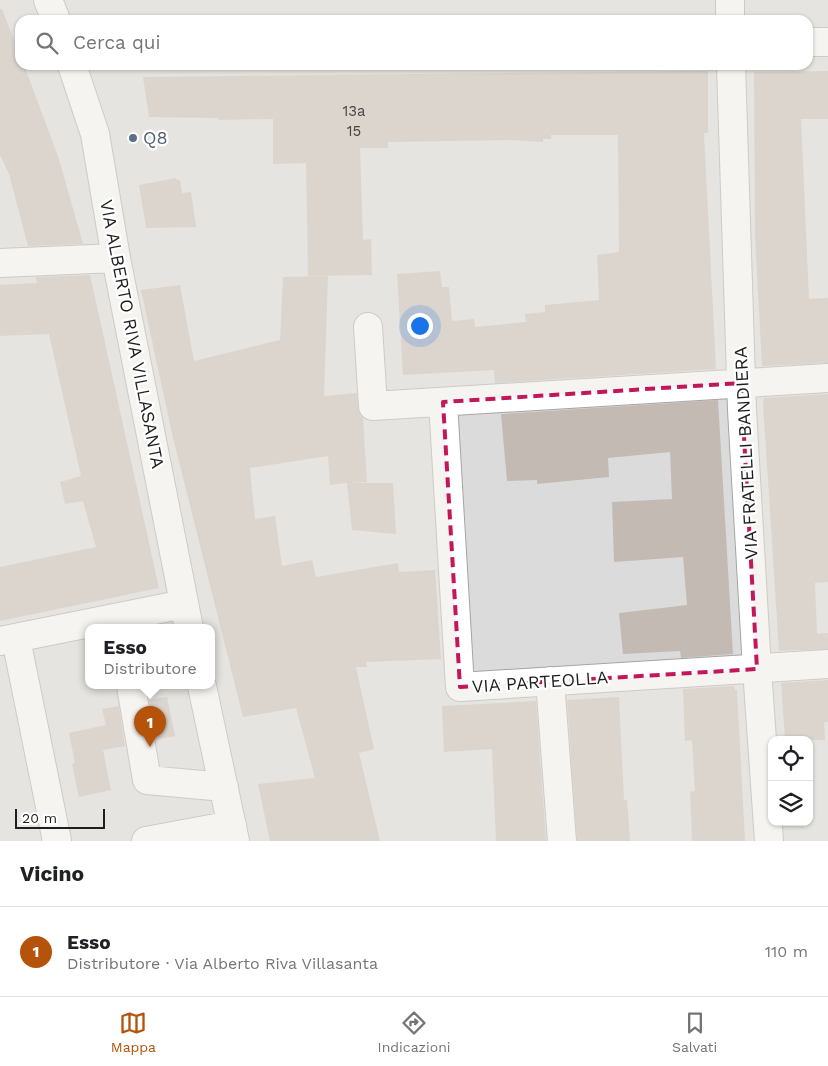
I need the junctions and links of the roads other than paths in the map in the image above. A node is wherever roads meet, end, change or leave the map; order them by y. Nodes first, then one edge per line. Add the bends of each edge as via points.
1 (48, 0) edge
2 (730, 0) edge
3 (54, 15) edge
4 (730, 15) edge
5 (813, 42) edge
6 (828, 42) edge
7 (74, 70) edge
8 (731, 70) edge
9 (116, 258) junction
10 (0, 264) edge
11 (368, 327) dead end
12 (828, 378) edge
13 (741, 383) junction
14 (443, 402) junction
15 (187, 616) edge
16 (127, 624) edge
17 (85, 630) edge
18 (8, 640) edge
19 (828, 664) edge
20 (757, 669) junction
21 (550, 681) junction
22 (132, 689) edge
23 (203, 689) edge
24 (224, 787) junction
25 (233, 833) edge
26 (57, 841) edge
27 (146, 841) edge
28 (562, 841) edge
29 (769, 841) edge

1 - 3 street
2 - 4 street
5 - 6 street
7 - 9 street, VIA ALBERTO RIVA VILLASANTA via 95,134
8 - 13 street, VIA FRATELLI BANDIERA
9 - 10 street
9 - 15 street, VIA ALBERTO RIVA VILLASANTA
11 - 14 street via 373,406
12 - 13 street
13 - 14 street
13 - 20 street, VIA FRATELLI BANDIERA
14 - 21 street, VIA PARTEOLLA via 460,687
15 - 16 street, VIA ALBERTO RIVA VILLASANTA
17 - 18 street, VIA ALBERTO RIVA VILLASANTA
18 - 26 street, VIA ALBERTO RIVA VILLASANTA
19 - 20 street, VIA PARTEOLLA
20 - 21 street, VIA PARTEOLLA
20 - 29 street, VIA FRATELLI BANDIERA
21 - 28 street
22 - 24 street via 147,780
23 - 24 street
24 - 25 street
25 - 27 street

